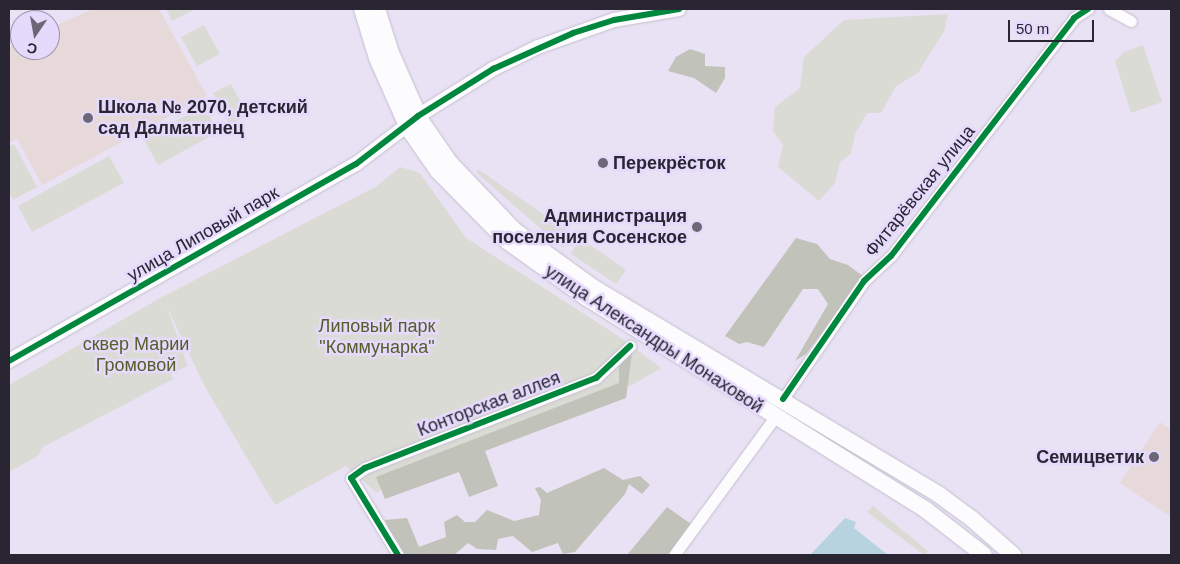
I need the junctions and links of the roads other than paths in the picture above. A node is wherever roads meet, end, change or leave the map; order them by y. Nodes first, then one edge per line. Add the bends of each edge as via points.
1 (362, 9) edge
2 (377, 9) edge
3 (679, 9) edge
4 (1088, 9) edge
5 (1109, 9) edge
6 (1131, 21) dead end
7 (412, 121) junction
8 (630, 346) dead end
9 (9, 361) edge
10 (783, 399) junction
11 (775, 417) junction
12 (398, 555) edge
13 (674, 555) edge
14 (984, 555) edge
15 (1013, 555) edge

1 - 7 main road, улица Александры Монаховой via 377,58
2 - 7 main road, улица Александры Монаховой
3 - 7 street, улица Липовый парк via 614,20 538,46 493,69
4 - 10 street, Фитарёвская улица via 1074,18 891,256 864,281
5 - 6 street
7 - 9 street, улица Липовый парк via 356,164
7 - 10 main road, улица Александры Монаховой via 515,232 594,288
7 - 11 main road, улица Александры Монаховой via 438,172 507,241 587,298
8 - 12 street, Конторская аллея via 596,378 365,468 351,478
10 - 15 main road, улица Александры Монаховой via 938,494 972,518
11 - 13 street
11 - 14 main road, улица Александры Монаховой via 926,510

